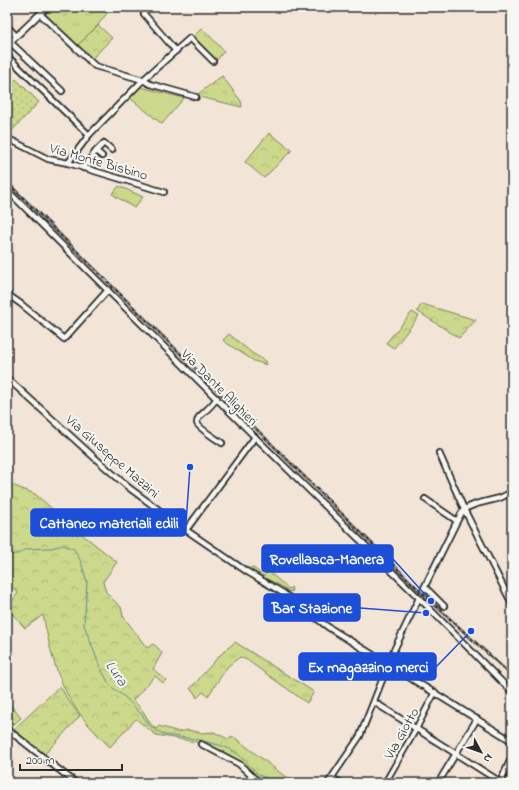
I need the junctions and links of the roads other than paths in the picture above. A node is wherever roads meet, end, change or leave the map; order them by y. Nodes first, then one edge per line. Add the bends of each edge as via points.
1 (48, 7) edge
2 (40, 14) junction
3 (144, 14) dead end
4 (7, 26) edge
5 (16, 36) junction
6 (8, 44) edge
7 (176, 51) junction
8 (7, 56) edge
9 (213, 61) dead end
10 (143, 80) junction
11 (62, 91) dead end
12 (196, 97) dead end
13 (89, 136) junction
14 (7, 138) edge
15 (112, 150) dead end
16 (96, 151) junction
17 (102, 156) dead end
18 (68, 163) junction
19 (83, 168) junction
20 (7, 190) edge
21 (164, 192) dead end
22 (108, 290) junction
23 (7, 294) edge
24 (7, 378) edge
25 (217, 398) junction
26 (255, 437) junction
27 (222, 443) dead end
28 (439, 453) dead end
29 (512, 492) edge
30 (425, 499) dead end
31 (464, 509) junction
32 (457, 521) junction
33 (186, 530) junction
34 (419, 598) junction
35 (512, 604) edge
36 (444, 606) dead end
37 (389, 664) junction
38 (435, 692) junction
39 (512, 692) edge
40 (374, 702) junction
41 (477, 719) junction
42 (7, 729) edge
43 (416, 729) junction
44 (512, 741) edge
45 (201, 744) dead end
46 (456, 754) junction
47 (512, 756) edge
48 (332, 778) junction
49 (76, 783) edge
50 (262, 783) edge
51 (328, 783) edge
52 (341, 783) edge
53 (385, 783) edge
54 (438, 783) edge
55 (501, 783) edge

1 - 2 street
2 - 5 street
2 - 10 street via 95,66
3 - 7 street
4 - 5 street
5 - 6 street
6 - 11 street
7 - 9 street via 190,38
7 - 10 street
8 - 13 street
10 - 12 street
10 - 13 street
13 - 18 street
14 - 18 street, Via Monte Bisbino via 48,159
15 - 16 street via 104,143
16 - 17 street
16 - 19 street
18 - 19 street, Via Monte Bisbino
19 - 21 street, Via Monte Bisbino
20 - 22 street, Via Dante Alighieri
22 - 23 street via 64,339
22 - 25 street, Via Dante Alighieri
24 - 33 street, Via Giuseppe Mazzini via 128,487
25 - 26 street, Via Dante Alighieri
25 - 27 street via 199,417 197,424
26 - 33 street
26 - 34 street, Via Dante Alighieri
28 - 31 street
29 - 31 street
30 - 32 street
31 - 32 street
31 - 35 street
32 - 36 street via 424,588
33 - 37 street, Via Giuseppe Mazzini via 283,593 328,627
34 - 37 street
34 - 39 street, Via Dante Alighieri
37 - 38 street, Via Giuseppe Mazzini
37 - 40 street
38 - 41 street, Via Giuseppe Mazzini
38 - 43 street, Via Giotto
40 - 43 street
40 - 48 street via 360,736
41 - 44 street, Via Giuseppe Mazzini
41 - 46 street
42 - 49 street
43 - 46 street
43 - 53 street, Via Giotto
45 - 50 street via 239,764
46 - 54 street
46 - 55 street
47 - 55 street
48 - 51 street
48 - 52 street

